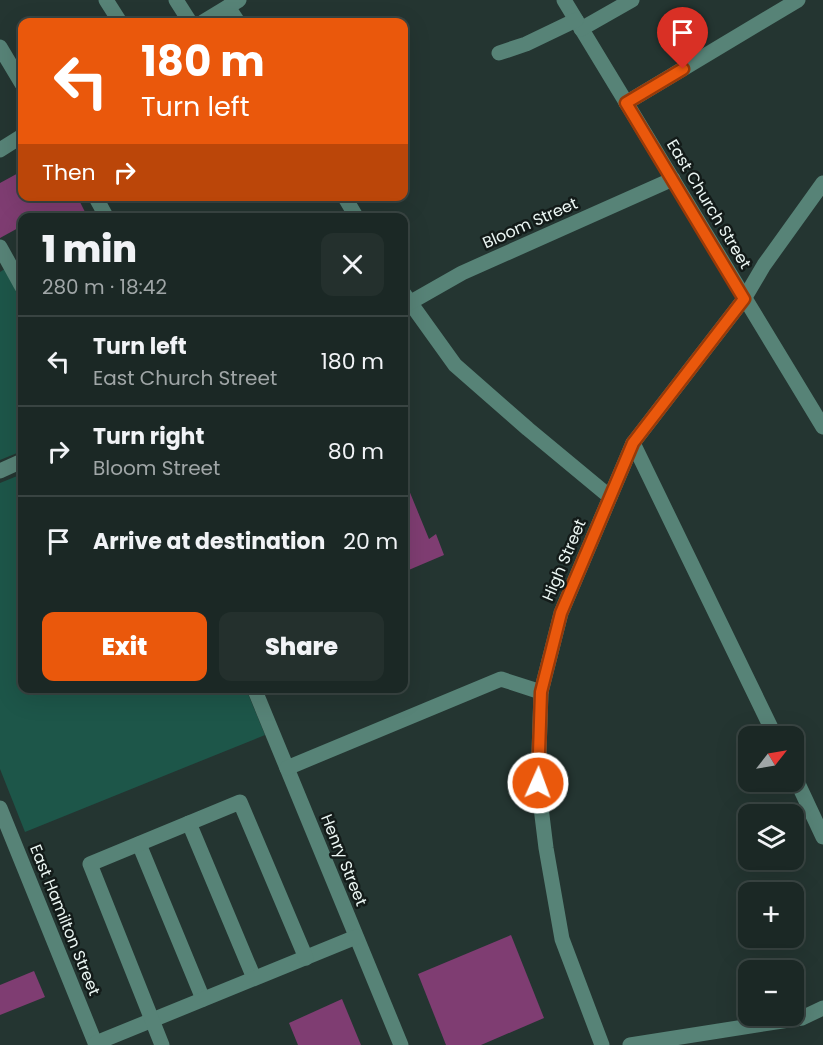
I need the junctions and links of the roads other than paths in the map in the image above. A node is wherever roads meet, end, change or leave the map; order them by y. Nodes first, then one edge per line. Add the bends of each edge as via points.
1 (106, 0) edge
2 (176, 0) edge
3 (564, 0) edge
4 (632, 0) edge
5 (798, 0) edge
6 (234, 3) edge
7 (117, 18) edge
8 (187, 18) edge
9 (210, 18) edge
10 (237, 18) edge
11 (579, 24) junction
12 (0, 47) edge
13 (499, 53) dead end
14 (18, 77) edge
15 (626, 103) junction
16 (18, 139) edge
17 (0, 150) edge
18 (673, 179) junction
19 (823, 183) edge
20 (0, 247) edge
21 (18, 280) edge
22 (744, 299) junction
23 (408, 300) edge
24 (408, 304) edge
25 (823, 427) edge
26 (633, 443) junction
27 (18, 463) edge
28 (0, 471) edge
29 (610, 497) junction
30 (541, 692) junction
31 (256, 693) edge
32 (770, 726) edge
33 (287, 768) junction
34 (802, 792) edge
35 (0, 808) edge
36 (189, 823) junction
37 (823, 837) edge
38 (139, 844) junction
39 (356, 937) junction
40 (306, 958) junction
41 (254, 978) junction
42 (203, 999) junction
43 (823, 1008) edge
44 (804, 1017) edge
45 (804, 1018) edge
46 (823, 1018) edge
47 (151, 1021) junction
48 (751, 1026) edge
49 (96, 1044) edge
50 (162, 1045) edge
51 (400, 1045) edge
52 (602, 1045) edge
53 (630, 1045) edge

1 - 7 street
2 - 8 street
3 - 11 street, East Church Street
4 - 11 street
5 - 15 street
6 - 9 street
6 - 10 street
11 - 13 street
11 - 15 street, East Church Street
12 - 14 street
15 - 18 street, East Church Street
16 - 17 street
18 - 22 street, East Church Street
18 - 23 street, Bloom Street
19 - 22 street, High Street
20 - 21 street
22 - 25 street, East Church Street
22 - 26 street, High Street
24 - 29 street via 455,365
26 - 29 street, High Street
26 - 32 street
27 - 28 street
29 - 30 street, High Street via 561,613
30 - 33 street via 501,680
30 - 52 street, High Street via 538,783 546,848 562,939
31 - 33 street, Henry Street
33 - 39 street, Henry Street
34 - 37 street
35 - 49 street, East Hamilton Street
36 - 38 street
36 - 40 street via 240,802
36 - 41 street
38 - 42 street
38 - 47 street via 90,864
39 - 40 street
39 - 51 street, Henry Street
40 - 41 street
41 - 42 street
42 - 47 street
43 - 44 street
45 - 46 street
47 - 49 street
47 - 50 street
48 - 53 street

